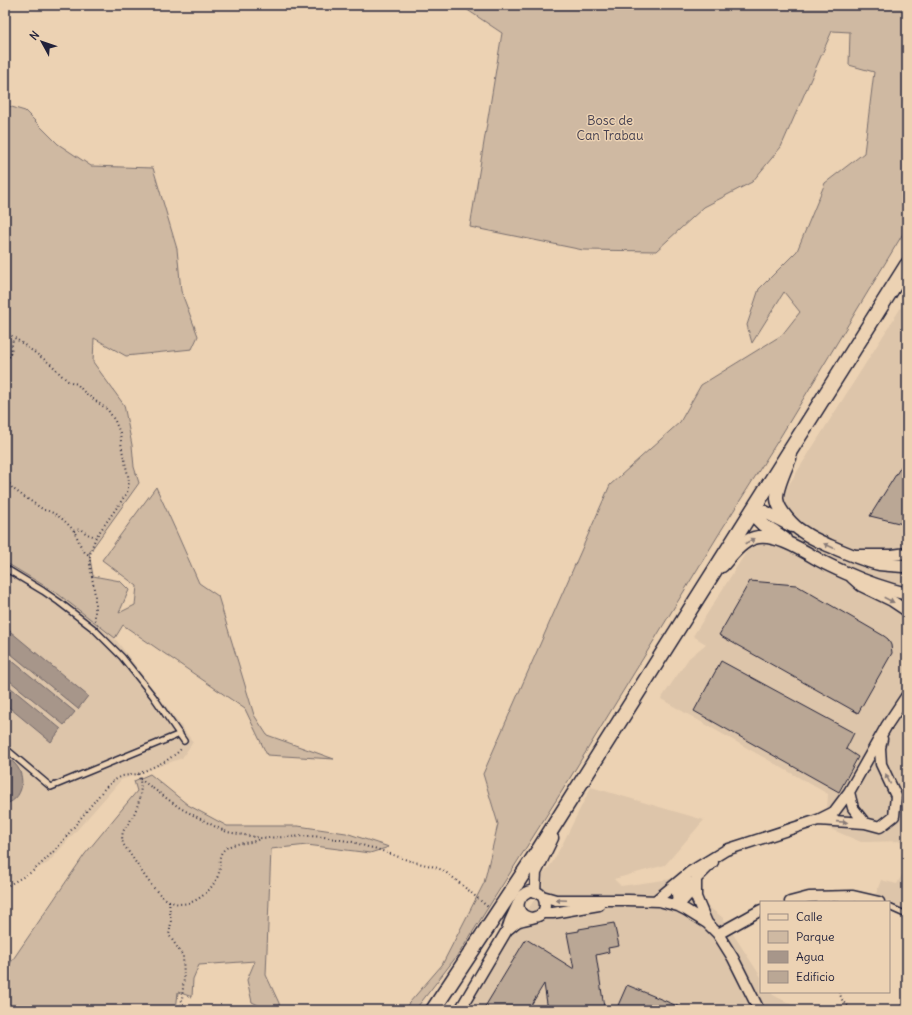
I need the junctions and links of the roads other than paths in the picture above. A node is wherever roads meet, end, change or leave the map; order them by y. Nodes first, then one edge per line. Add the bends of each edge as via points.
1 (907, 265) edge
2 (800, 434) junction
3 (752, 510) junction
4 (802, 532) junction
5 (793, 545) junction
6 (907, 553) edge
7 (850, 555) junction
8 (907, 566) edge
9 (5, 568) edge
10 (847, 574) junction
11 (703, 588) junction
12 (907, 594) edge
13 (907, 611) edge
14 (907, 695) edge
15 (884, 730) junction
16 (180, 734) junction
17 (184, 741) road end
18 (5, 748) edge
19 (585, 776) junction
20 (849, 792) junction
21 (818, 820) junction
22 (865, 823) junction
23 (693, 876) junction
24 (538, 894) junction
25 (520, 899) junction
26 (628, 900) junction
27 (655, 901) junction
28 (794, 901) edge
29 (875, 901) edge
30 (678, 906) junction
31 (890, 907) edge
32 (760, 911) edge
33 (542, 913) junction
34 (907, 915) edge
35 (531, 918) junction
36 (707, 923) junction
37 (507, 930) junction
38 (718, 934) junction
39 (433, 1010) edge
40 (460, 1010) edge
41 (759, 1010) edge

1 - 2 main road
2 - 3 main road
2 - 4 street via 777,498 787,518
3 - 4 street via 765,512
3 - 5 street via 762,525
3 - 11 main road
7 -> 4 street
5 - 10 street
11 -> 5 street via 737,550 754,538 769,538
6 - 7 street
7 - 8 street via 880,564
9 - 16 lane via 43,591 94,629 122,657
10 - 12 street
10 -> 13 street via 861,586
11 - 19 main road
14 - 15 street
15 - 20 street
22 -> 15 street via 880,827 894,816 896,796 881,764 880,748
16 - 17 lane
16 - 18 lane via 51,787
19 - 24 street via 536,873
19 - 39 main road
20 - 21 street via 834,812
20 - 22 street via 853,808
21 -> 22 street
21 - 23 street via 726,850
23 - 27 street
23 - 30 street via 677,893
23 - 36 street via 696,897
24 - 25 street via 530,891
26 -> 24 street via 556,900
24 - 33 street via 545,905
25 - 35 street via 521,912
25 - 37 street
26 - 27 street
26 - 33 street
27 - 30 street
28 - 29 street via 809,897 853,896
30 - 36 street
31 - 34 lane
32 - 38 street
33 - 35 street
35 - 37 street via 518,922
36 - 38 street
37 - 40 street
38 - 41 street

